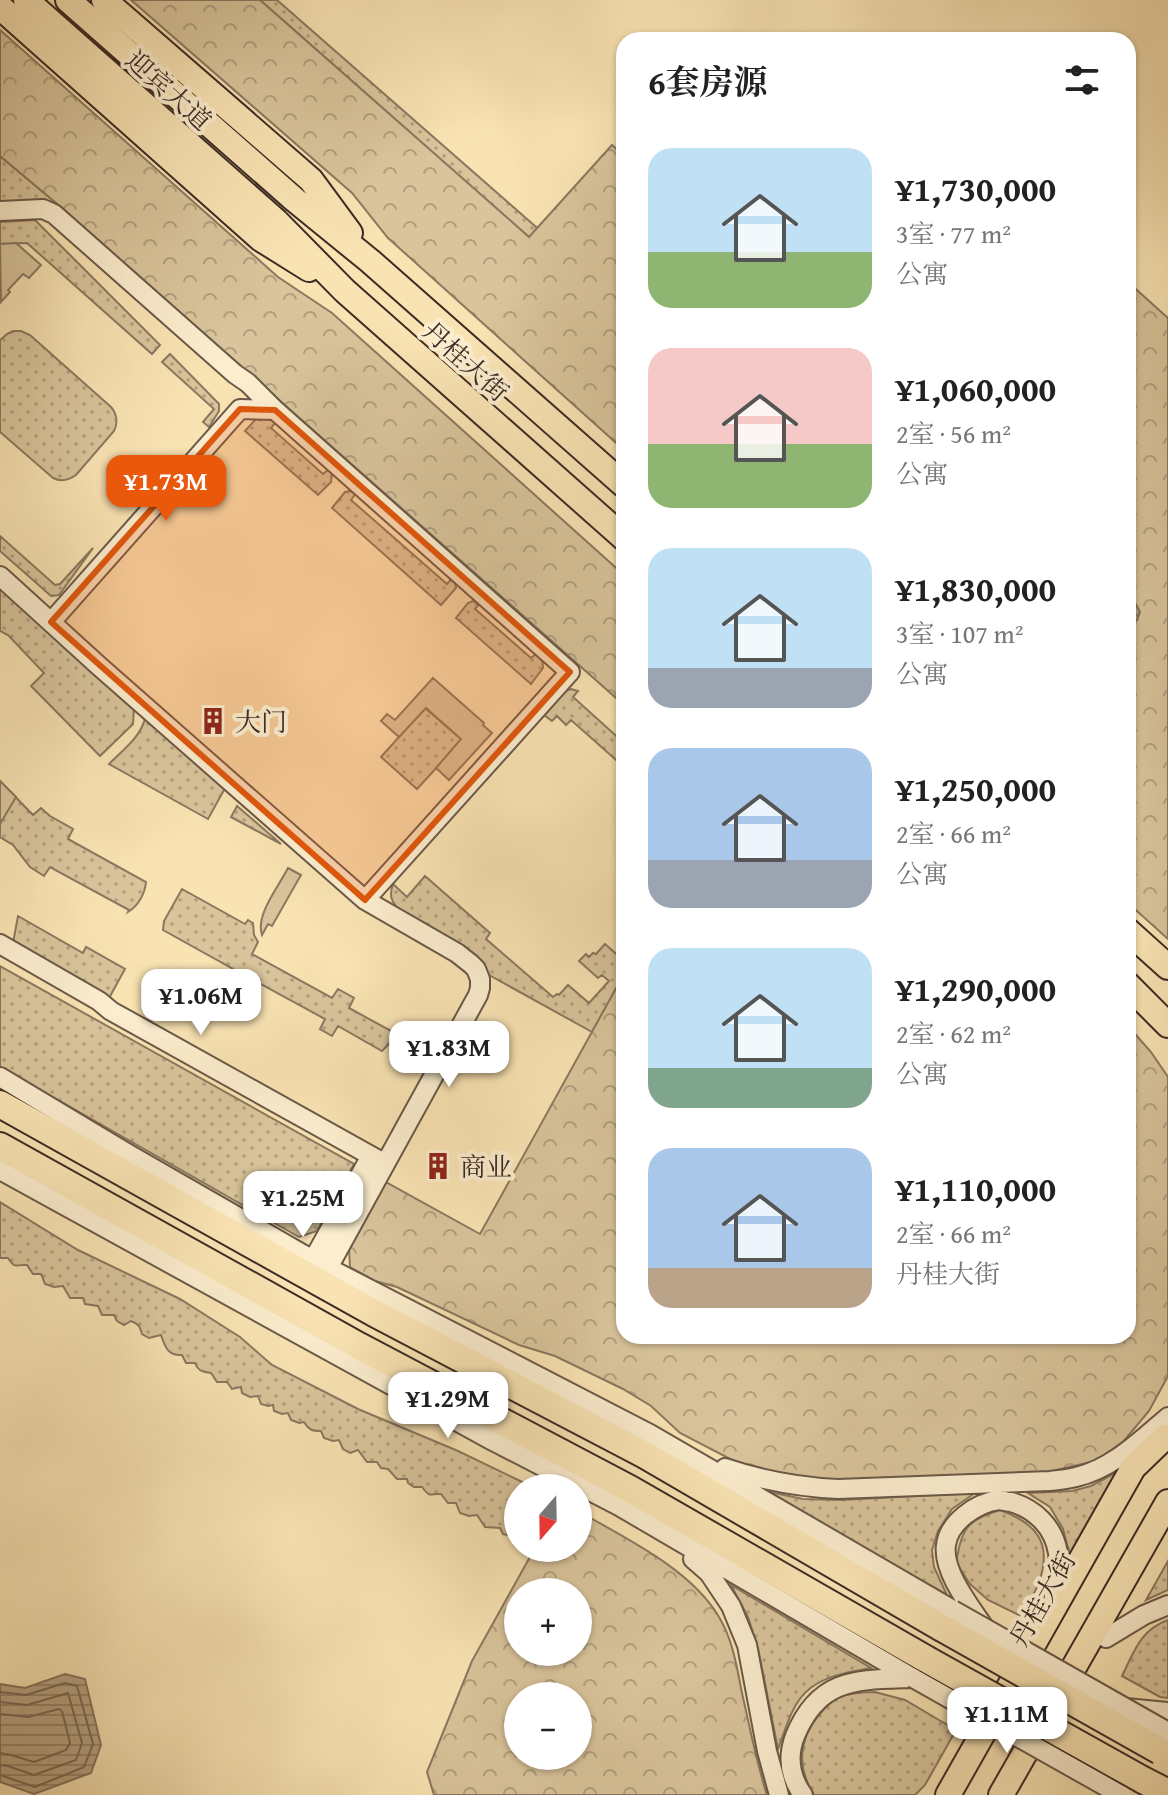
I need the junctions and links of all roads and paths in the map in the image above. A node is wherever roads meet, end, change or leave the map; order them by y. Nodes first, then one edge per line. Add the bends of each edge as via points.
1 (26, 0) edge
2 (68, 0) edge
3 (104, 0) edge
4 (0, 7) edge
5 (295, 200) joint
6 (0, 211) edge
7 (276, 221) joint
8 (370, 261) junction
9 (345, 291) junction
10 (235, 374) junction
11 (240, 409) junction
12 (275, 410) junction
13 (616, 478) edge
14 (616, 531) edge
15 (0, 576) edge
16 (51, 622) junction
17 (365, 900) junction
18 (1136, 938) edge
19 (0, 944) edge
20 (1168, 967) edge
21 (1136, 993) edge
22 (1168, 1025) edge
23 (0, 1077) edge
24 (0, 1097) edge
25 (0, 1104) edge
26 (0, 1146) edge
27 (130, 1155) junction
28 (0, 1157) edge
29 (378, 1159) junction
30 (0, 1170) edge
31 (76, 1188) junction
32 (209, 1200) junction
33 (320, 1264) junction
34 (374, 1313) junction
35 (301, 1314) junction
36 (1167, 1428) edge
37 (493, 1441) junction
38 (690, 1457) junction
39 (1168, 1502) edge
40 (1168, 1529) edge
41 (661, 1531) junction
42 (1168, 1605) edge
43 (1051, 1614) junction
44 (947, 1619) junction
45 (984, 1627) junction
46 (1106, 1638) junction
47 (920, 1668) junction
48 (1126, 1708) junction
49 (1168, 1712) edge
50 (1165, 1746) edge
51 (957, 1789) edge
52 (1168, 1793) edge
53 (1117, 1794) edge
54 (779, 1795) edge
55 (803, 1795) edge
56 (937, 1795) edge
57 (1001, 1795) edge
58 (1017, 1795) edge

1 - 7 main road, 迎宾大道
2 - 5 main road, 迎宾大道
3 - 8 main road via 311,180
4 - 9 main road via 261,239
5 - 8 main road, 丹桂大街
6 - 10 street via 43,209 54,214
7 - 9 main road, 丹桂大街
8 - 13 main road, 丹桂大街
9 - 14 main road, 丹桂大街
10 - 11 street
10 - 12 street
11 - 12 street
11 - 16 street
12 - 17 street via 570,672
15 - 16 street
16 - 17 street
17 - 29 street via 460,955 476,969 481,984
18 - 20 main road
19 - 29 street
21 - 22 main road
23 - 27 street
24 - 27 street
25 - 34 highway
26 - 31 highway
27 - 32 street
28 - 31 street
29 - 33 street
30 - 37 street
31 - 35 highway
32 - 33 street
32 - 34 street
33 - 38 street
34 - 44 highway
35 - 37 street
35 - 47 highway via 630,1489
36 - 38 street via 1103,1467 1050,1481 815,1488 771,1482
36 - 43 main road via 1133,1468
36 - 51 main road, 丹桂大街
37 - 41 street
38 - 44 street
39 - 57 main road
40 - 46 main road
41 - 47 street
41 - 54 street via 709,1573 731,1606 747,1645
42 - 46 street
43 - 45 street via 1058,1553 1051,1533 1037,1514 1000,1500 964,1515 946,1546 948,1565
43 - 51 main road
44 - 45 street, bridge
44 - 50 highway, bridge
45 - 48 street, bridge
46 - 58 main road
47 - 52 highway, bridge
47 - 53 street, bridge
47 - 55 street via 835,1688 814,1702 801,1722 790,1760
48 - 49 street
48 - 50 street, bridge
51 - 56 street

